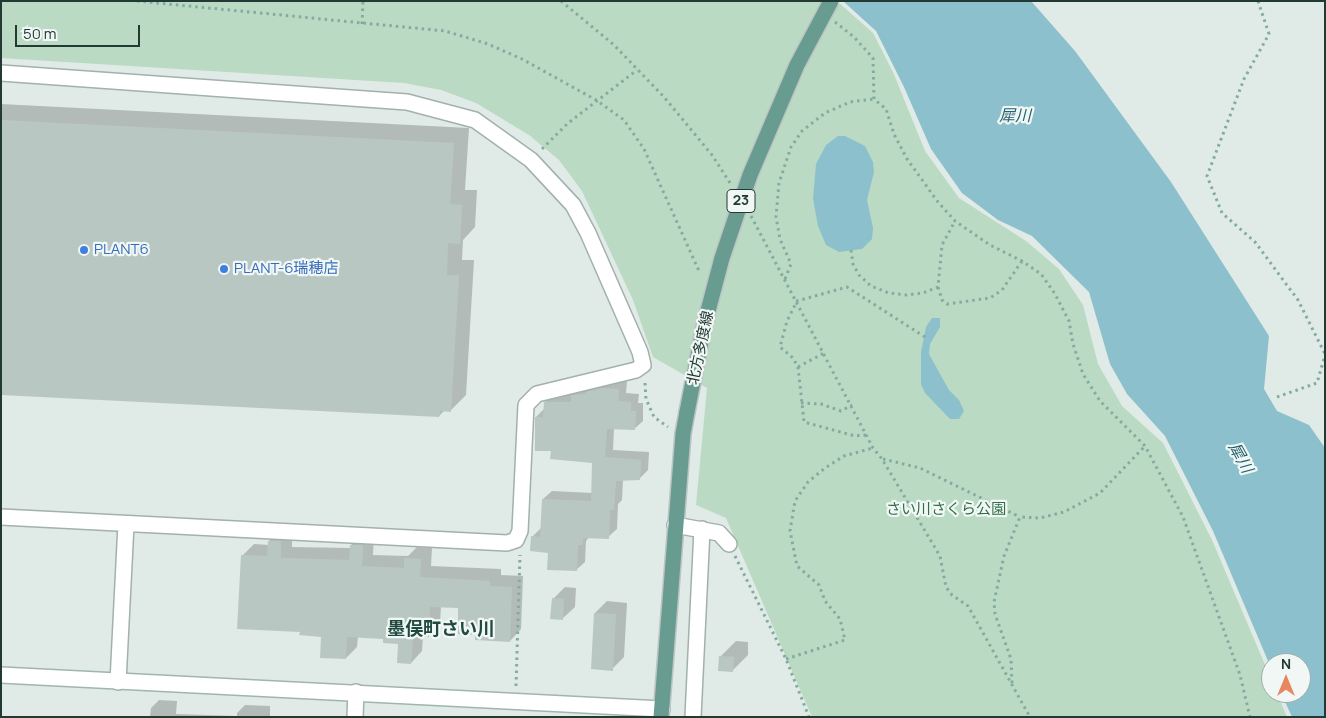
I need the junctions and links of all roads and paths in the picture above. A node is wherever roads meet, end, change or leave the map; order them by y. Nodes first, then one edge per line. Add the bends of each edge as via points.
1 (137, 1) edge
2 (363, 1) edge
3 (561, 1) edge
4 (830, 1) edge
5 (1258, 1) edge
6 (832, 19) dead end
7 (362, 24) junction
8 (637, 70) junction
9 (1, 73) edge
10 (874, 99) junction
11 (596, 100) junction
12 (531, 160) junction
13 (733, 188) dead end
14 (748, 212) dead end
15 (955, 221) junction
16 (851, 250) dead end
17 (1022, 261) junction
18 (699, 271) dead end
19 (785, 279) junction
20 (938, 287) junction
21 (797, 301) junction
22 (925, 337) dead end
23 (824, 353) junction
24 (1325, 354) edge
25 (643, 365) junction
26 (798, 367) junction
27 (1277, 397) dead end
28 (801, 403) junction
29 (852, 405) junction
30 (683, 434) junction
31 (866, 434) junction
32 (1145, 446) junction
33 (873, 448) junction
34 (882, 458) junction
35 (1020, 516) junction
36 (1, 518) edge
37 (126, 524) junction
38 (676, 525) junction
39 (702, 529) junction
40 (516, 540) junction
41 (729, 544) joint
42 (786, 660) junction
43 (1, 675) edge
44 (118, 682) junction
45 (1012, 686) junction
46 (356, 692) junction
47 (516, 701) junction
48 (661, 713) edge
49 (355, 717) edge
50 (693, 717) edge
51 (809, 717) edge
52 (1030, 717) edge
53 (1250, 717) edge

1 - 7 path
2 - 7 path
3 - 8 path via 614,45
4 - 30 main road, 北方多度線 / 23, bridge via 797,65 750,175 722,258 704,326
5 - 24 path via 1269,34 1244,79 1207,176 1222,213 1255,242 1298,300
6 - 10 path via 873,58
7 - 11 path via 445,31 488,44
8 - 11 path
8 - 13 path via 700,140
9 - 12 street via 407,102 475,120
10 - 15 path via 886,109 907,159
10 - 19 path via 850,102 825,113 802,131 791,147 779,183 776,217 780,239 791,264
11 - 12 path
11 - 18 path via 624,120 644,149
12 - 25 street via 573,205 588,233
14 - 19 path
15 - 17 path via 990,246
15 - 20 path via 942,245
16 - 20 path via 858,275 871,286 906,295
17 - 20 path via 1002,290 990,298 947,304 942,300
17 - 32 path via 1041,274 1055,294 1069,320 1083,374 1100,401
19 - 21 path
21 - 22 path via 847,287
21 - 23 path
21 - 26 path via 780,346
23 - 26 path
23 - 29 path
24 - 27 path via 1317,383
25 - 30 path via 646,399 654,417
25 - 40 street via 636,370 537,394 526,405 520,531
26 - 28 path
28 - 29 path via 821,404 841,411
28 - 31 path via 804,422 855,436
29 - 31 path
30 - 38 main road, 北方多度線 / 23
31 - 33 path
32 - 35 path via 1100,493 1064,512 1040,518
32 - 53 path via 1183,517 1240,675
33 - 34 path
33 - 42 path via 844,456 831,464 808,482 795,501 790,531 797,566 819,585 825,601 840,619 845,640
34 - 35 path via 920,468
34 - 45 path via 940,556 946,587 968,606
35 - 45 path via 1004,556 994,602 1011,659
36 - 37 street
37 - 40 street via 507,543
37 - 44 street
38 - 39 street
38 - 48 main road, 北方多度線 / 23
39 - 41 street via 719,533
39 - 50 street
40 - 47 path via 520,554
41 - 42 path
42 - 51 path
43 - 44 street
44 - 46 street
45 - 52 path
46 - 47 street
46 - 49 street
47 - 48 street

